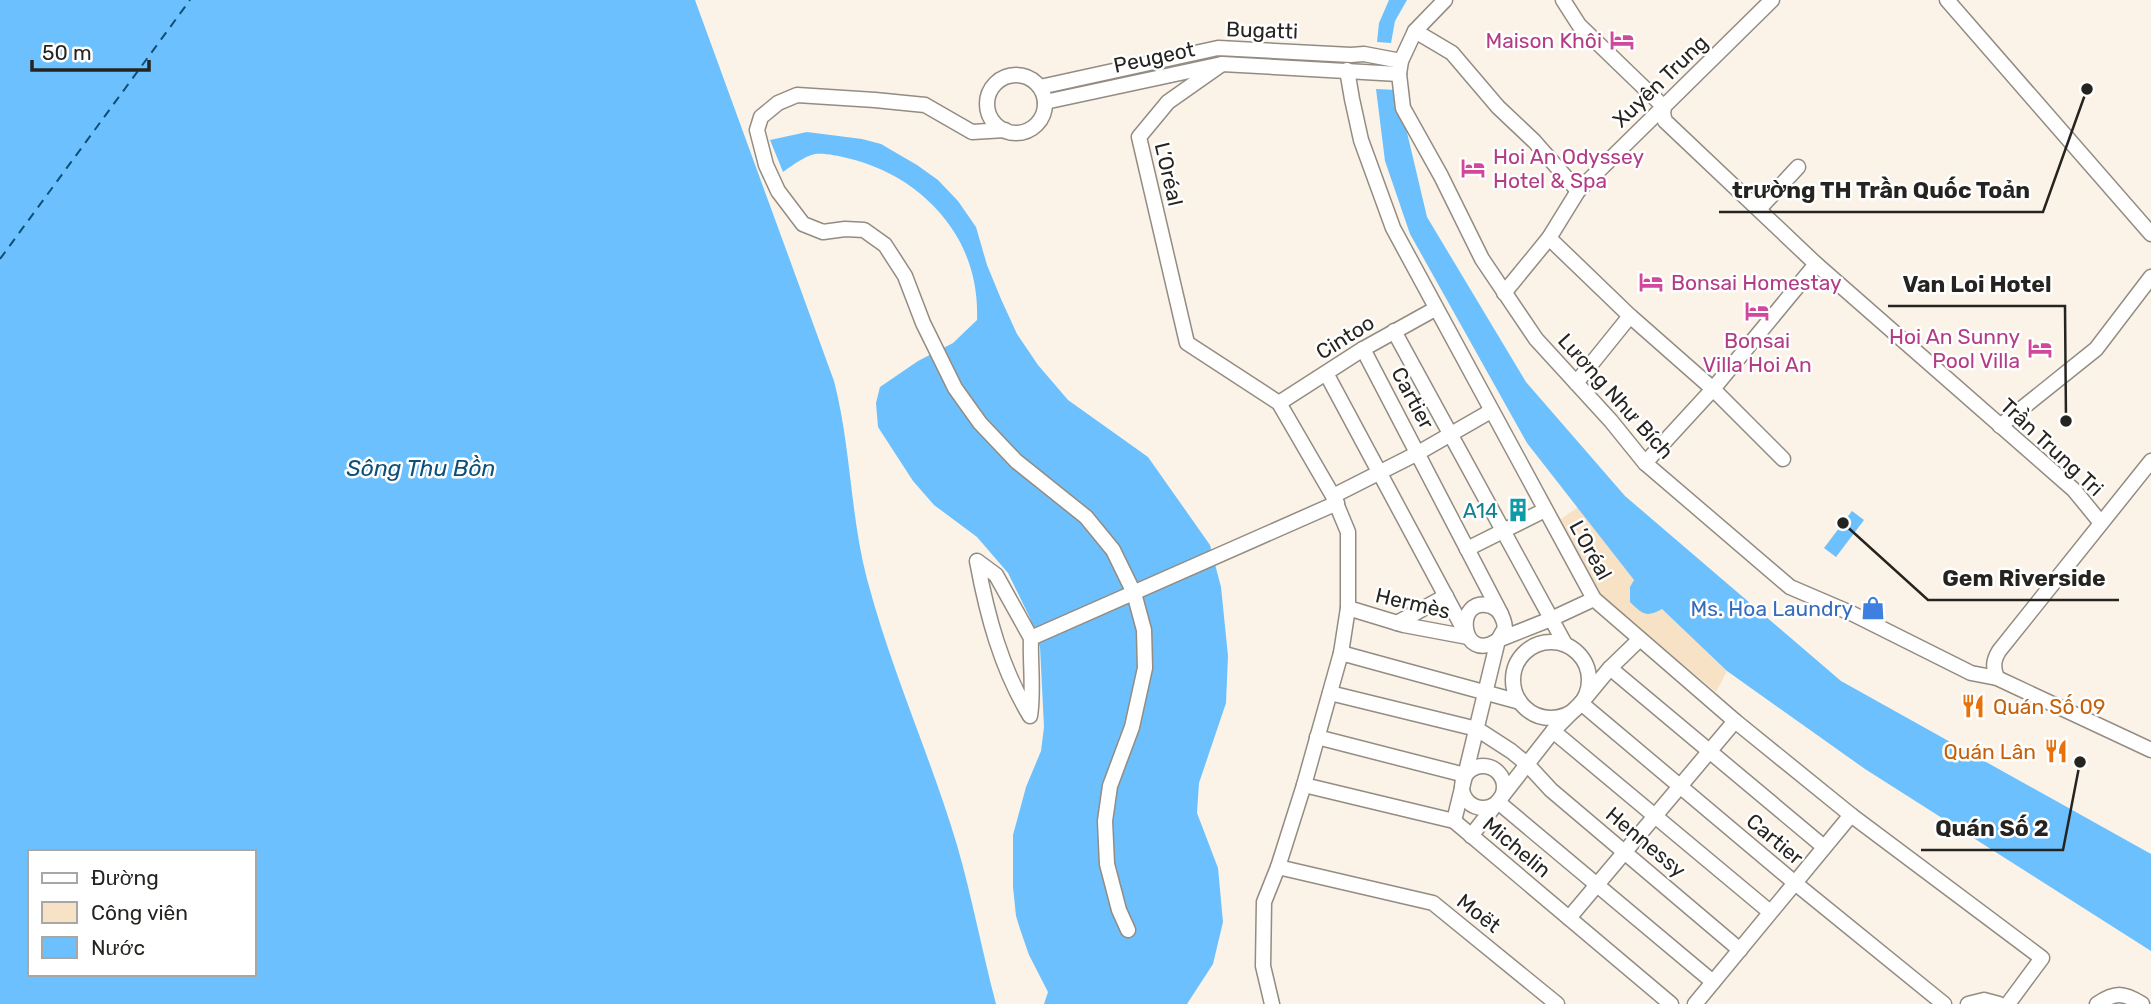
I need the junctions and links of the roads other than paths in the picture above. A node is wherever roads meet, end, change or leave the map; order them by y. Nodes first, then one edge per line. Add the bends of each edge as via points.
1 (1445, 0) edge
2 (1563, 0) edge
3 (1772, 0) edge
4 (1947, 0) edge
5 (1415, 31) junction
6 (1222, 64) junction
7 (1400, 67) junction
8 (1348, 70) junction
9 (1040, 87) junction
10 (1045, 102) junction
11 (1664, 107) junction
12 (1005, 130) junction
13 (1798, 167) dead end
14 (1578, 191) junction
15 (1759, 209) junction
16 (2151, 234) edge
17 (1549, 238) junction
18 (1816, 264) junction
19 (2151, 277) edge
20 (1504, 293) junction
21 (1435, 309) junction
22 (1630, 316) junction
23 (1394, 331) junction
24 (1363, 349) junction
25 (1326, 373) junction
26 (1576, 383) junction
27 (1713, 389) junction
28 (1279, 403) junction
29 (1491, 411) junction
30 (2000, 426) junction
31 (1451, 433) junction
32 (1418, 453) junction
33 (1783, 458) dead end
34 (2151, 461) edge
35 (1645, 463) junction
36 (1380, 473) junction
37 (1335, 500) junction
38 (1545, 510) junction
39 (2101, 523) junction
40 (1503, 530) junction
41 (1467, 548) junction
42 (1134, 593) junction
43 (1446, 596) junction
44 (1594, 598) junction
45 (1349, 608) junction
46 (1502, 615) junction
47 (1551, 619) junction
48 (1397, 623) junction
49 (1468, 637) junction
50 (1031, 638) junction
51 (1640, 639) junction
52 (1498, 640) junction
53 (1565, 644) junction
54 (1532, 647) junction
55 (1341, 653) junction
56 (1610, 668) junction
57 (1997, 678) junction
58 (1330, 693) junction
59 (1486, 693) junction
60 (1520, 702) junction
61 (1581, 703) junction
62 (1735, 720) junction
63 (1477, 729) junction
64 (1553, 731) junction
65 (1317, 737) junction
66 (2151, 750) edge
67 (1708, 751) junction
68 (1527, 764) junction
69 (1465, 775) junction
70 (1304, 785) junction
71 (1680, 786) junction
72 (1498, 802) junction
73 (1852, 815) junction
74 (1655, 816) junction
75 (1454, 821) junction
76 (1471, 836) junction
77 (1824, 847) junction
78 (1625, 852) junction
79 (1278, 867) junction
80 (1795, 883) junction
81 (1597, 884) junction
82 (1770, 912) junction
83 (1569, 918) junction
84 (1128, 930) dead end
85 (1740, 950) junction
86 (1713, 982) junction
87 (1272, 1004) edge
88 (1557, 1004) edge
89 (1671, 1004) edge
90 (1695, 1004) edge
91 (1944, 1004) edge
92 (1968, 1004) edge
93 (1999, 1004) edge
94 (2008, 1004) edge
95 (2096, 1004) edge
96 (2142, 1004) edge

1 - 5 street
2 - 11 street, Trần Trung Tri via 1579,25
3 - 11 street, Xuyên Trung
4 - 16 street
5 - 7 street
5 - 14 street via 1452,53
6 - 8 street, Peugeot
6 - 10 street, Peugeot
6 - 28 street, L’Oréal via 1168,102 1139,137 1187,343
7 - 8 street, Peugeot via 1362,74
7 - 9 street, Bugatti via 1364,54 1218,48
7 - 20 street, Lương Như Bích via 1403,108
8 - 21 street, L’Oréal via 1361,141 1392,228
9 - 10 street
9 - 12 street via 1024,76 997,82 988,108 991,118
10 - 12 street via 1033,127
11 - 14 street, Xuyên Trung
11 - 15 street, Trần Trung Tri via 1665,121
12 - 42 street via 972,131 925,106 797,95 761,117 757,130 765,166 803,224 823,232 864,230 885,245 905,276 955,388 980,423 1016,461 1086,517 1113,550
13 - 15 street
14 - 17 street, Xuyên Trung
15 - 18 street, Trần Trung Tri
17 - 20 street, Xuyên Trung
17 - 22 street
18 - 27 street
18 - 30 street, Trần Trung Tri
19 - 30 street via 2096,349
20 - 26 street, Lương Như Bích via 1536,339
21 - 23 street, Cintoo
21 - 29 street, L’Oréal
22 - 26 street
22 - 27 street
23 - 24 street, Cintoo
23 - 31 street
24 - 25 street, Cintoo
24 - 32 street, Cartier
25 - 28 street, Cintoo
25 - 36 street
26 - 35 street, Lương Như Bích
27 - 33 street
27 - 35 street
28 - 37 street, L’Oréal
29 - 31 street
29 - 38 street, L’Oréal
30 - 39 street, Trần Trung Tri via 2074,490
31 - 32 street
31 - 40 street
32 - 36 street
32 - 41 street, Cartier
34 - 39 street
35 - 57 street, Lương Như Bích via 1790,587 1971,673
36 - 37 street
36 - 43 street
37 - 42 street
37 - 45 street, L’Oréal via 1348,532
38 - 40 street
38 - 44 street, L’Oréal
39 - 57 street via 1999,651 1994,666
40 - 41 street
40 - 47 street
41 - 46 street, Cartier
42 - 50 street
42 - 84 street via 1144,630 1145,668 1132,727 1110,786 1105,821 1110,876
43 - 48 street
43 - 49 street
44 - 47 street
44 - 51 street, L’Oréal
45 - 48 street, Hermès
45 - 55 street, L’Oréal
46 - 49 street via 1485,605 1472,609 1465,621
46 - 52 street via 1505,628
47 - 52 street
47 - 53 street
48 - 49 street, Hermès
49 - 52 street via 1486,645
50 - 50 street via 1030,716 998,650 977,561 996,575
51 - 56 street
51 - 62 street, L’Oréal
52 - 54 street
52 - 59 street
53 - 54 street
53 - 61 street via 1583,659 1588,670 1587,692
54 - 60 street via 1514,669
55 - 58 street, L’Oréal
55 - 59 street
56 - 61 street
56 - 67 street
57 - 66 street, Lương Như Bích
58 - 63 street
58 - 65 street, L’Oréal
59 - 60 street
59 - 63 street
60 - 61 street via 1539,716 1551,717 1573,711
61 - 64 street
61 - 71 street, Cartier
62 - 67 street
62 - 73 street, L’Oréal
63 - 68 street, Hennessy
63 - 69 street
64 - 68 street
64 - 74 street
65 - 69 street
65 - 70 street, L’Oréal
67 - 71 street
67 - 77 street
68 - 76 street
68 - 78 street, Hennessy
69 - 72 street via 1461,788 1472,806 1486,808
69 - 72 street via 1481,766 1498,773 1503,791
69 - 75 street
70 - 75 street, Michelin
70 - 79 street, L’Oréal
71 - 74 street
71 - 80 street, Cartier
72 - 81 street
73 - 77 street
73 - 94 street, L’Oréal via 2042,958
74 - 78 street
74 - 82 street
75 - 76 street, Michelin
76 - 83 street, Michelin
77 - 80 street
78 - 81 street
78 - 85 street, Hennessy
79 - 87 street, L’Oréal via 1264,902 1263,966
79 - 88 street, Moët via 1433,903
80 - 82 street
80 - 91 street, Cartier
81 - 83 street
81 - 86 street
82 - 85 street
83 - 89 street, Michelin
85 - 86 street
86 - 90 street
92 - 93 street via 1983,1000
95 - 96 street via 2110,995

